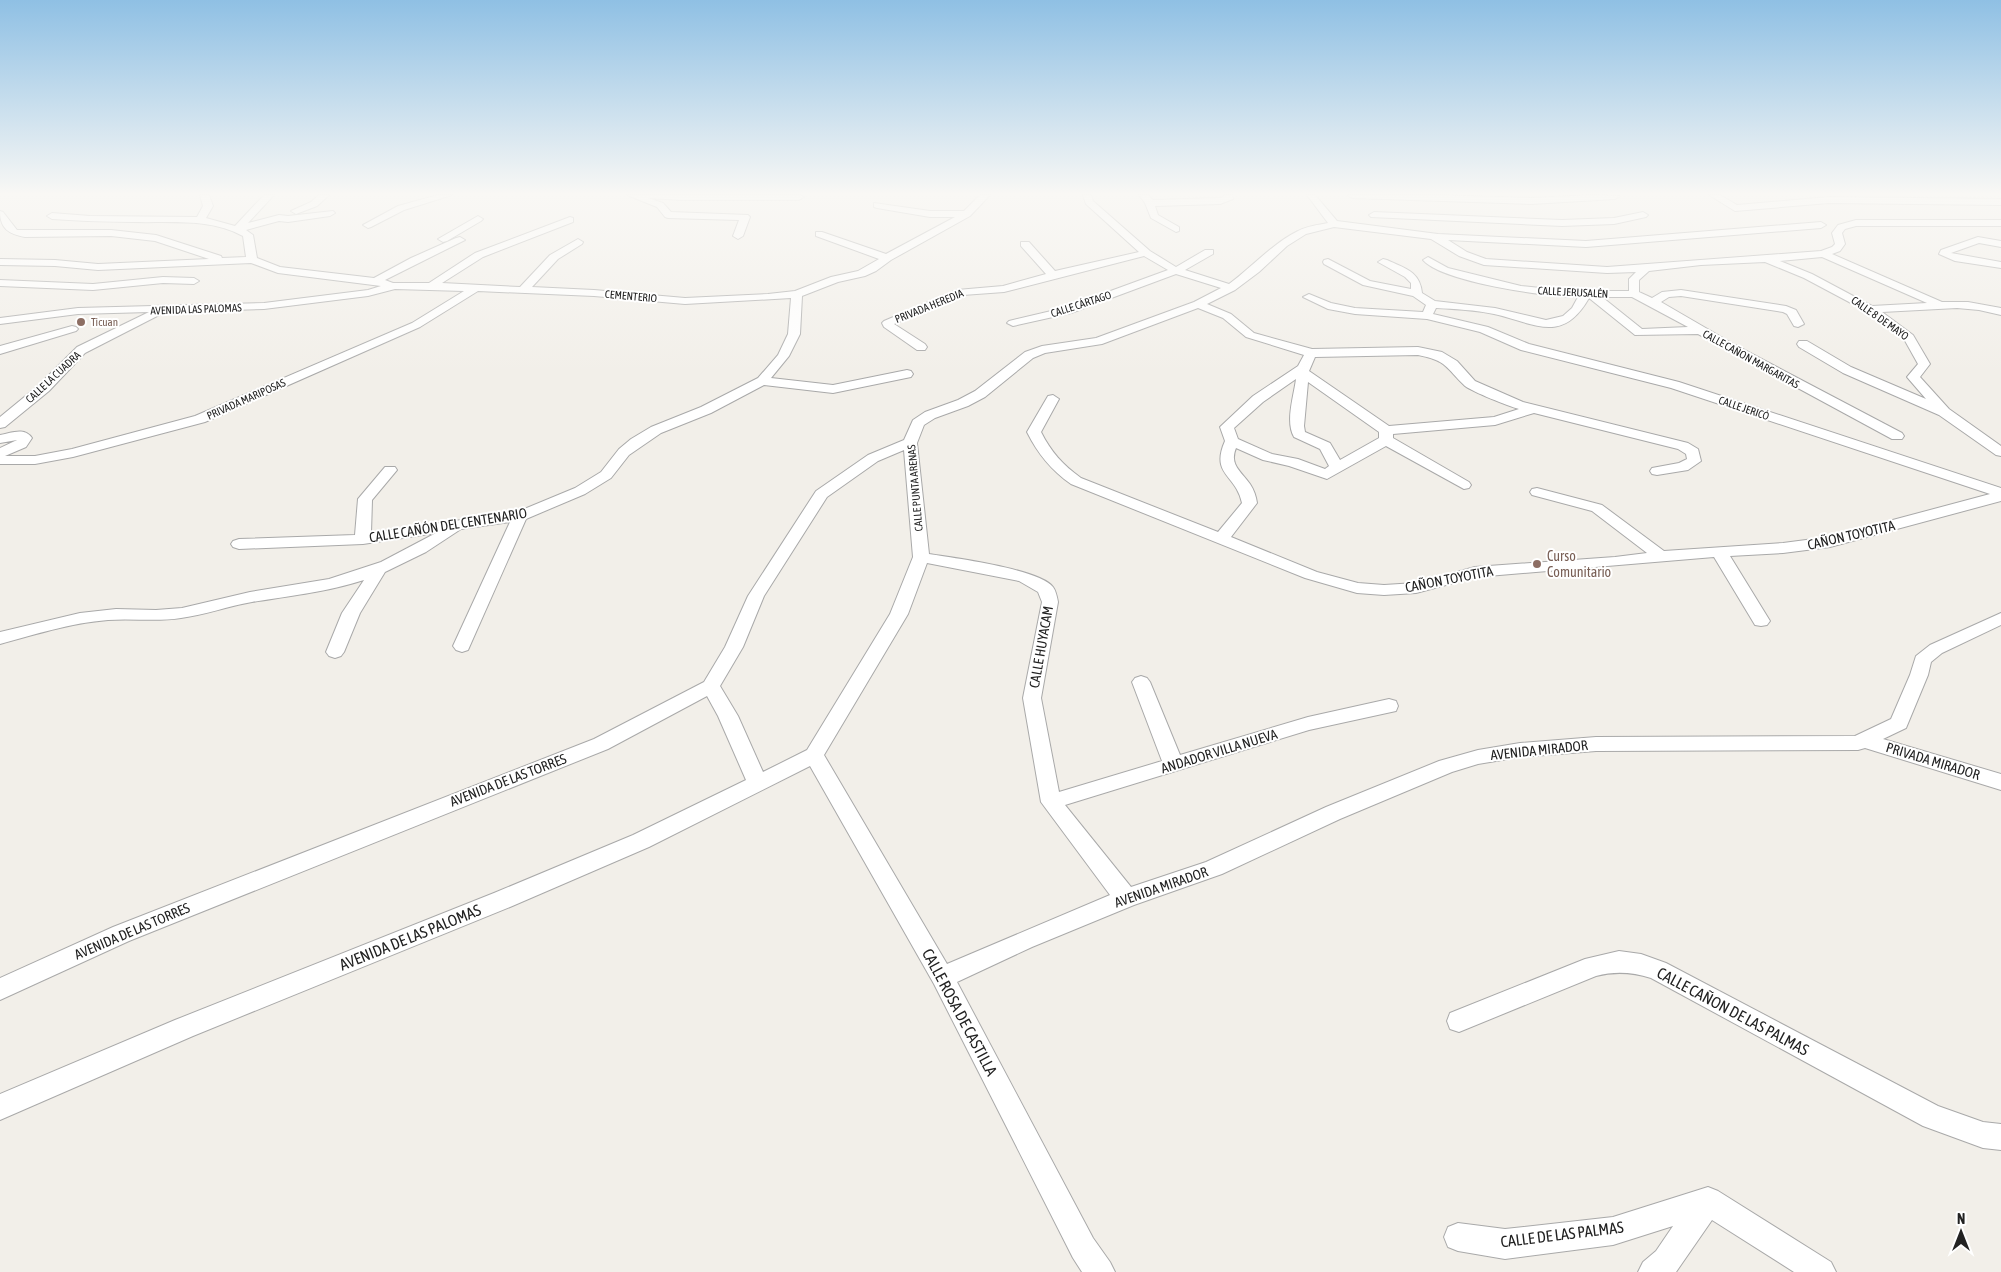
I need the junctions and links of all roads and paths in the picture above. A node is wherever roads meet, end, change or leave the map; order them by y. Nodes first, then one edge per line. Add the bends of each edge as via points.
1 (206, 254) edge
2 (251, 254) edge
3 (418, 254) edge
4 (428, 254) edge
5 (481, 254) edge
6 (559, 254) edge
7 (877, 254) edge
8 (894, 254) edge
9 (1034, 254) edge
10 (1136, 254) edge
11 (1150, 254) edge
12 (1205, 254) edge
13 (1272, 254) edge
14 (1464, 254) edge
15 (1820, 254) edge
16 (1823, 254) edge
17 (1945, 254) edge
18 (887, 258) junction
19 (1766, 259) junction
20 (252, 260) junction
21 (415, 260) junction
22 (1428, 260) dead end
23 (226, 261) junction
24 (0, 262) edge
25 (1328, 262) dead end
26 (1383, 262) dead end
27 (2001, 265) edge
28 (1646, 268) junction
29 (1176, 271) junction
30 (1053, 275) junction
31 (194, 281) dead end
32 (376, 281) junction
33 (0, 283) edge
34 (392, 286) junction
35 (431, 286) junction
36 (1232, 288) junction
37 (474, 289) junction
38 (523, 290) junction
39 (368, 293) junction
40 (797, 294) junction
41 (1417, 294) junction
42 (1634, 294) junction
43 (1588, 295) junction
44 (1309, 297) dead end
45 (1654, 302) junction
46 (452, 303) junction
47 (2001, 303) edge
48 (1198, 304) junction
49 (1432, 304) junction
50 (1940, 305) junction
51 (1982, 306) junction
52 (1870, 309) junction
53 (163, 310) junction
54 (2001, 312) edge
55 (1427, 316) junction
56 (0, 321) edge
57 (1013, 323) dead end
58 (1558, 323) junction
59 (1798, 324) dead end
60 (72, 329) dead end
61 (1700, 330) junction
62 (1803, 344) dead end
63 (1554, 346) junction
64 (921, 347) dead end
65 (0, 350) edge
66 (1311, 353) junction
67 (1304, 370) junction
68 (907, 374) dead end
69 (762, 381) junction
70 (1053, 399) dead end
71 (1533, 409) junction
72 (1944, 412) junction
73 (0, 424) edge
74 (1386, 435) junction
75 (1897, 436) dead end
76 (0, 439) edge
77 (1232, 442) junction
78 (910, 443) junction
79 (2001, 452) edge
80 (0, 453) edge
81 (0, 460) edge
82 (1337, 467) junction
83 (390, 470) dead end
84 (1657, 470) dead end
85 (1464, 485) dead end
86 (1537, 492) dead end
87 (2001, 495) edge
88 (520, 516) junction
89 (458, 525) junction
90 (364, 539) junction
91 (1221, 540) junction
92 (239, 544) dead end
93 (1719, 552) junction
94 (1661, 556) junction
95 (921, 558) junction
96 (378, 570) junction
97 (2001, 618) edge
98 (1761, 621) dead end
99 (0, 638) edge
100 (462, 646) dead end
101 (335, 652) dead end
102 (1141, 682) dead end
103 (711, 686) junction
104 (1389, 706) dead end
105 (1865, 740) junction
106 (814, 755) junction
107 (1174, 765) junction
108 (757, 782) junction
109 (2001, 782) edge
110 (1051, 802) junction
111 (1126, 898) junction
112 (942, 977) junction
113 (0, 989) edge
114 (1459, 1021) dead end
115 (0, 1107) edge
116 (2001, 1137) edge
117 (1708, 1201) junction
118 (1458, 1238) dead end
119 (1100, 1272) edge
120 (1653, 1272) edge
121 (1821, 1272) edge

1 - 23 street
2 - 20 street
3 - 21 street
4 - 21 street
5 - 35 street
6 - 38 street
7 - 18 street
8 - 18 street, CEMENTERIO
9 - 30 street
10 - 30 street, PRIVADA HEREDIA
11 - 29 street
12 - 29 street, CALLE CÁRTAGO
13 - 36 street, CALLE PUNTA ARENAS
14 - 28 street via 1484,262 1511,265 1607,270
15 - 19 street
16 - 50 street
17 - 27 street
18 - 40 street, CEMENTERIO via 861,274 835,279
19 - 28 street
19 - 52 street, CALLE 8 DE MAYO via 1808,276
20 - 23 street
20 - 32 street, CEMENTERIO via 278,270
21 - 32 street
22 - 43 street, CALLE JERUSALÉN via 1444,270 1522,289
23 - 24 street via 98,267 56,262
25 - 41 street via 1367,284
26 - 41 street via 1409,275 1416,282
28 - 42 street via 1634,279
29 - 36 street
29 - 57 street, CALLE CÁRTAGO via 1067,311
30 - 64 street, PRIVADA HEREDIA via 996,291 961,292 888,323
31 - 33 street via 162,280 93,287
32 - 34 street, CEMENTERIO
34 - 35 street, CEMENTERIO
34 - 39 street, AVENIDA LAS PALOMAS
35 - 37 street, CEMENTERIO
36 - 48 street, CALLE PUNTA ARENAS
37 - 38 street, CEMENTERIO
37 - 46 street, PRIVADA MARIPOSAS
38 - 40 street, CEMENTERIO via 685,301
39 - 46 street via 429,294
39 - 53 street, AVENIDA LAS PALOMAS via 264,306
40 - 69 street, CALLE CAÑÓN DEL CENTENARIO via 794,334 783,356
41 - 49 street
42 - 43 street, CALLE JERUSALÉN
42 - 45 street, CALLE CAÑON MARGARITAS
43 - 58 street via 1578,310
43 - 61 street via 1639,333
44 - 55 street, CALLE JERICÓ via 1328,306 1355,311
45 - 59 street via 1666,294 1703,295 1786,309 1792,312
45 - 61 street, CALLE CAÑON MARGARITAS
46 - 81 street, PRIVADA MARIPOSAS via 416,325 200,419 73,453 35,460
47 - 51 street
48 - 66 street via 1227,316 1250,336
48 - 78 street, CALLE PUNTA ARENAS via 1098,342 1029,354 980,394 918,423
49 - 55 street
49 - 58 street via 1496,311 1534,323
50 - 51 street
50 - 52 street
51 - 54 street
52 - 72 street, CALLE 8 DE MAYO via 1909,337 1924,364 1913,377
53 - 56 street, AVENIDA LAS PALOMAS via 78,311
53 - 73 street, CALLE LA CUADRA via 81,350 44,388
55 - 63 street, CALLE JERICÓ via 1484,329 1525,346
58 - 63 street
60 - 65 street
61 - 75 street, CALLE CAÑON MARGARITAS
62 - 72 street via 1847,370
63 - 87 street, CALLE JERICÓ
66 - 67 street
66 - 71 street via 1418,351 1438,355 1453,364 1471,384
67 - 74 street
67 - 77 street via 1258,399 1227,427
67 - 82 street via 1297,426 1299,434 1325,446
68 - 69 street via 833,389
69 - 88 street, CALLE CAÑÓN DEL CENTENARIO via 706,410 656,430 624,452 606,475 550,505
70 - 91 street, CAÑON TOYOTITA via 1034,432 1042,449 1058,469 1076,481
71 - 74 street via 1495,421
71 - 84 street via 1683,446 1693,452 1694,461 1683,467
72 - 79 street
74 - 82 street
74 - 85 street
76 - 80 street via 22,435 25,438 21,444
77 - 82 street via 1327,475
77 - 91 street via 1226,461 1249,492 1250,503
78 - 95 street, CALLE PUNTA ARENAS
78 - 103 street via 873,458 821,494 756,596 734,647
83 - 90 street via 365,498
86 - 94 street via 1597,508
87 - 93 street, CAÑON TOYOTITA via 1830,542
88 - 89 street, CALLE CAÑÓN DEL CENTENARIO
88 - 100 street
89 - 90 street, CALLE CAÑÓN DEL CENTENARIO
89 - 96 street via 431,544
90 - 92 street, CALLE CAÑÓN DEL CENTENARIO
91 - 94 street, CAÑON TOYOTITA via 1311,575 1357,588 1384,590 1416,588 1475,572
93 - 94 street, CAÑON TOYOTITA
93 - 98 street
95 - 106 street, CALLE PUNTA ARENAS via 899,614
95 - 110 street, CALLE HUYACAM via 1024,577 1046,589 1050,602 1032,698
96 - 99 street via 314,588 251,597 185,613 109,614 45,625
96 - 101 street via 351,613
97 - 105 street, AVENIDA MIRADOR via 1922,660 1919,676 1899,723
102 - 107 street
103 - 108 street
103 - 113 street, AVENIDA DE LAS TORRES via 601,744 121,934
104 - 107 street, ANDADOR VILLA NUEVA via 1308,724
105 - 109 street, PRIVADA MIRADOR
105 - 111 street, AVENIDA MIRADOR via 1858,743 1596,744 1478,756 1332,812 1214,868
106 - 108 street, AVENIDA DE LAS PALOMAS
106 - 112 street, CALLE ROSA DE CASTILLA
107 - 110 street, ANDADOR VILLA NUEVA
108 - 115 street, AVENIDA DE LAS PALOMAS via 641,841
110 - 111 street, CALLE HUYACAM
111 - 112 street, AVENIDA MIRADOR
112 - 119 street, CALLE ROSA DE CASTILLA via 1083,1248
114 - 116 street, CALLE CAÑON DE LAS PALMAS via 1593,966 1616,960 1637,962 1658,970 1932,1117 1983,1135
117 - 118 street, CALLE DE LAS PALMAS via 1613,1231 1505,1244
117 - 120 street via 1666,1261
117 - 121 street

